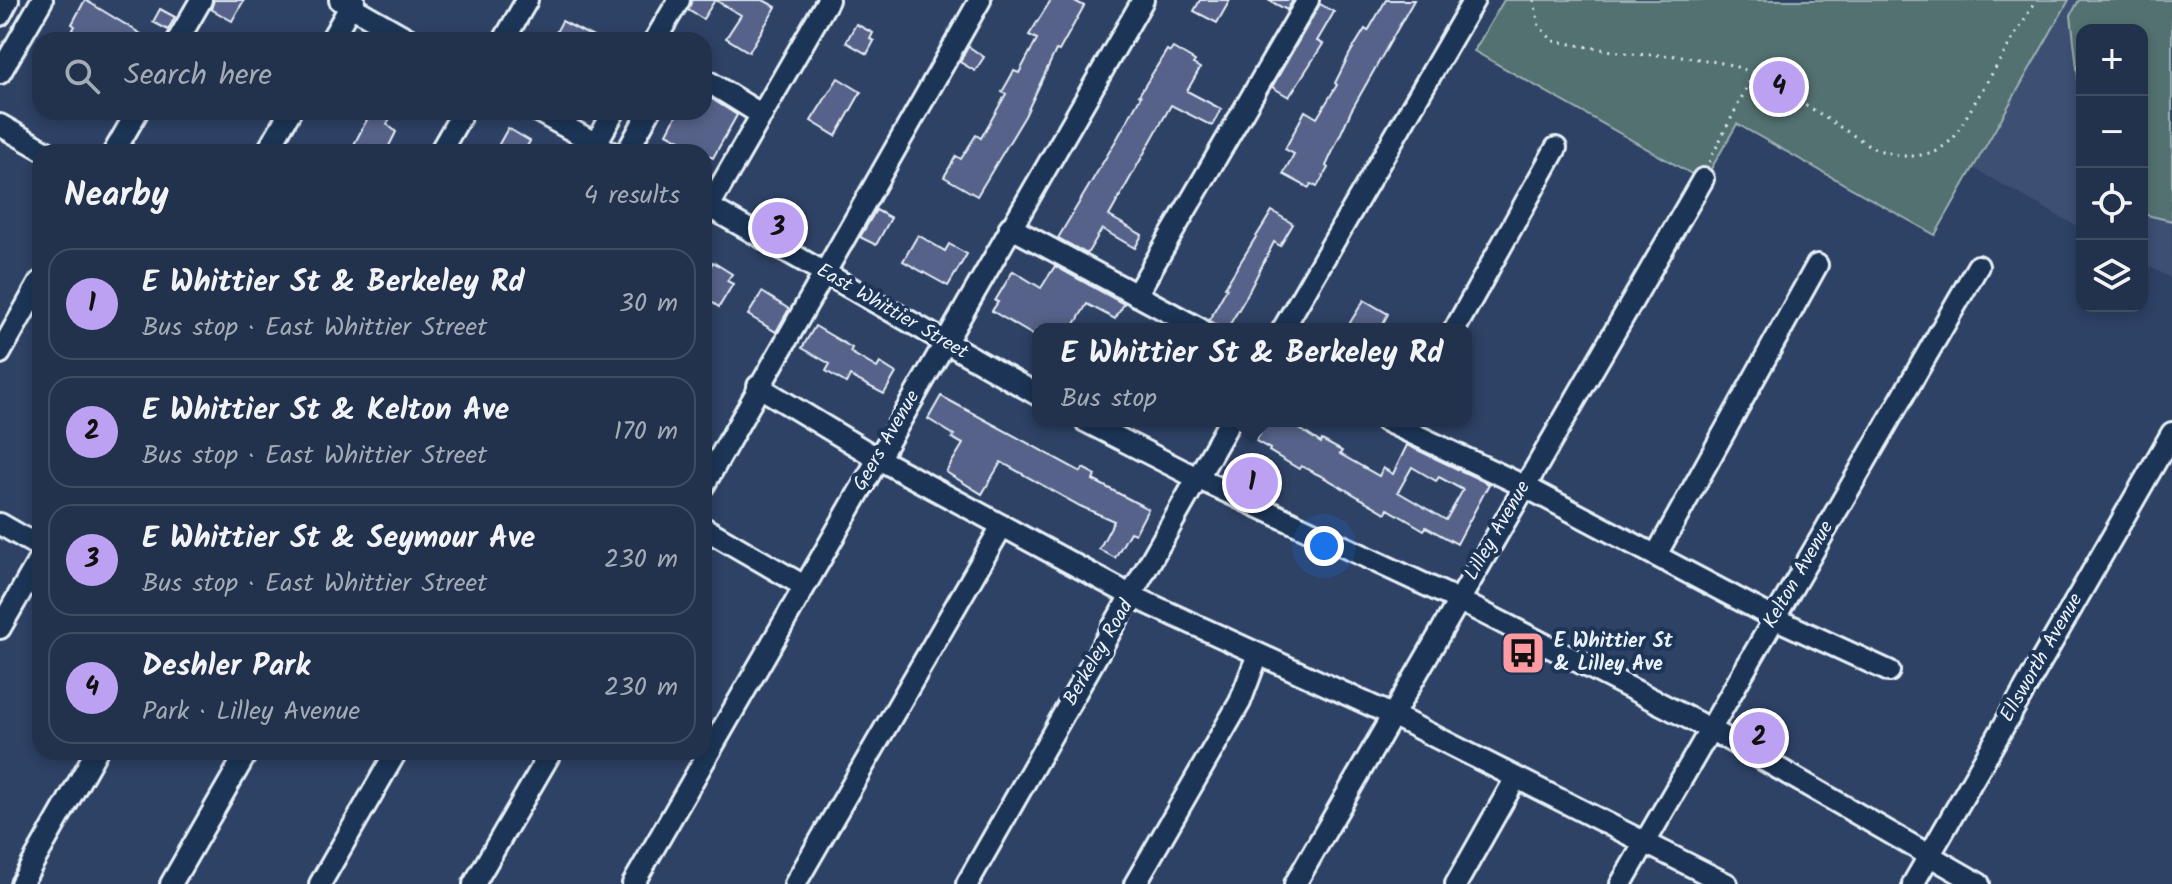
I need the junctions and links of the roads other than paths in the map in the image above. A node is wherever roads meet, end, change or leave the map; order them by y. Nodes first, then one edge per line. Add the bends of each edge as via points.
1 (8, 0) edge
2 (42, 0) edge
3 (201, 0) edge
4 (527, 0) edge
5 (679, 0) edge
6 (828, 0) edge
7 (980, 0) edge
8 (1143, 0) edge
9 (1308, 0) edge
10 (1474, 0) edge
11 (348, 2) edge
12 (0, 15) edge
13 (183, 32) edge
14 (335, 32) edge
15 (397, 32) edge
16 (509, 32) edge
17 (660, 32) edge
18 (0, 73) edge
19 (712, 84) edge
20 (762, 115) junction
21 (132, 120) edge
22 (285, 120) edge
23 (458, 120) edge
24 (551, 120) edge
25 (611, 120) edge
26 (645, 120) edge
27 (0, 125) edge
28 (33, 144) edge
29 (119, 144) edge
30 (272, 144) edge
31 (445, 144) edge
32 (589, 144) edge
33 (601, 144) edge
34 (631, 144) edge
35 (1556, 148) dead end
36 (1703, 179) road end
37 (712, 197) edge
38 (712, 213) edge
39 (1010, 227) junction
40 (1817, 265) dead end
41 (1978, 266) dead end
42 (823, 272) junction
43 (1136, 295) junction
44 (32, 296) edge
45 (1189, 323) edge
46 (1286, 323) edge
47 (1458, 323) edge
48 (944, 342) junction
49 (0, 353) edge
50 (758, 386) junction
51 (1032, 392) edge
52 (1097, 427) edge
53 (1227, 427) edge
54 (1405, 427) edge
55 (2172, 433) edge
56 (877, 458) junction
57 (712, 470) edge
58 (1197, 478) junction
59 (1524, 486) junction
60 (0, 524) edge
61 (1002, 526) junction
62 (712, 533) edge
63 (32, 542) edge
64 (1656, 555) junction
65 (32, 572) edge
66 (804, 586) junction
67 (1132, 596) junction
68 (1458, 600) junction
69 (1774, 618) junction
70 (0, 628) edge
71 (1258, 654) junction
72 (1889, 671) dead end
73 (1392, 715) junction
74 (1710, 729) junction
75 (712, 746) edge
76 (91, 760) edge
77 (242, 760) edge
78 (391, 760) edge
79 (546, 760) edge
80 (704, 760) edge
81 (1516, 778) junction
82 (1645, 842) junction
83 (1929, 856) junction
84 (21, 884) edge
85 (171, 884) edge
86 (320, 884) edge
87 (474, 884) edge
88 (633, 884) edge
89 (795, 884) edge
90 (967, 884) edge
91 (1135, 884) edge
92 (1295, 884) edge
93 (1456, 884) edge
94 (1621, 884) edge
95 (1727, 884) edge
96 (1913, 884) edge
97 (1979, 884) edge

1 - 12 street
2 - 18 street
3 - 13 street
4 - 16 street
5 - 17 street
6 - 20 street
7 - 42 street
8 - 39 street, Geers Avenue
9 - 43 street
10 - 46 street
11 - 14 street
11 - 15 street
19 - 20 street
20 - 37 street
21 - 29 street
22 - 30 street
23 - 31 street
24 - 32 street
25 - 33 street
26 - 34 street
27 - 28 street
35 - 47 street
36 - 59 street, Lilley Avenue
38 - 42 street, East Whittier Street
39 - 43 street
39 - 48 street, Geers Avenue
40 - 64 street
41 - 69 street, Kelton Avenue
42 - 48 street, East Whittier Street
42 - 50 street
43 - 45 street
44 - 49 street
48 - 51 street, East Whittier Street
48 - 56 street, Geers Avenue
50 - 56 street
50 - 57 street
52 - 58 street
53 - 58 street, Berkeley Road
54 - 59 street
55 - 83 street, Ellsworth Avenue
56 - 61 street
56 - 66 street, Geers Avenue
58 - 67 street, Berkeley Road
58 - 68 street
59 - 64 street
59 - 68 street, Lilley Avenue
60 - 63 street
61 - 67 street
61 - 89 street
62 - 66 street
64 - 69 street
65 - 70 street
66 - 75 street, Geers Avenue
67 - 71 street
67 - 90 street, Berkeley Road
68 - 73 street, Lilley Avenue
68 - 74 street
69 - 72 street
69 - 74 street, Kelton Avenue
71 - 73 street
71 - 91 street via 1240,702
73 - 81 street
73 - 92 street, Lilley Avenue
74 - 82 street, Kelton Avenue
74 - 83 street
76 - 84 street
77 - 85 street
78 - 86 street
79 - 87 street
80 - 88 street, Geers Avenue
81 - 82 street
81 - 93 street
82 - 94 street, Kelton Avenue
82 - 95 street
83 - 96 street, Ellsworth Avenue
83 - 97 street

